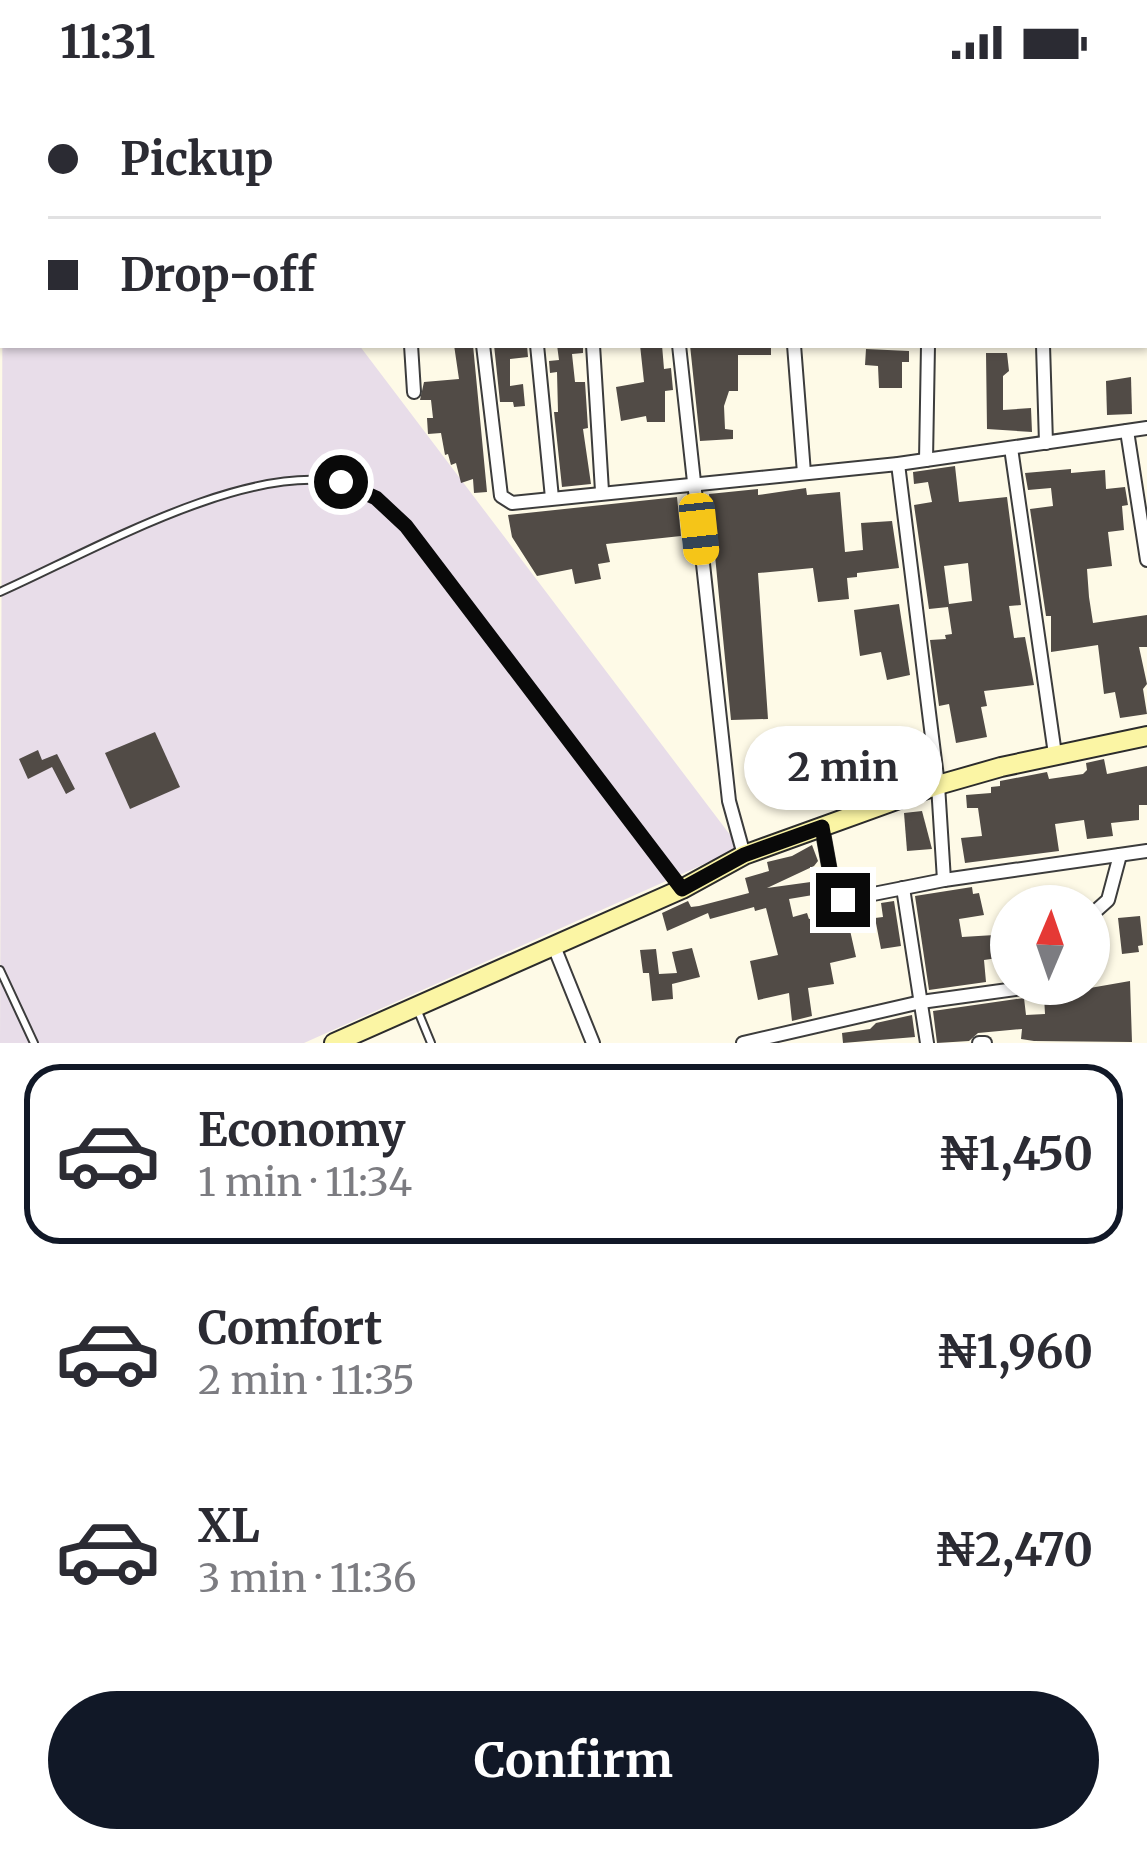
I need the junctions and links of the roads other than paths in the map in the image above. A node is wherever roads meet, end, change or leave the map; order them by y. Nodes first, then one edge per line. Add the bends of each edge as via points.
1 (411, 348) edge
2 (483, 348) edge
3 (537, 348) edge
4 (593, 348) edge
5 (679, 348) edge
6 (794, 348) edge
7 (928, 348) edge
8 (1043, 348) edge
9 (415, 392) dead end
10 (1147, 428) edge
11 (1127, 431) junction
12 (1046, 443) junction
13 (1012, 448) junction
14 (926, 460) junction
15 (898, 464) junction
16 (804, 473) junction
17 (694, 483) junction
18 (602, 491) junction
19 (552, 498) junction
20 (1147, 560) edge
21 (0, 592) edge
22 (1147, 736) edge
23 (1055, 754) junction
24 (938, 785) junction
25 (822, 827) junction
26 (1147, 851) edge
27 (744, 855) junction
28 (1120, 855) junction
29 (944, 880) junction
30 (903, 888) junction
31 (682, 889) junction
32 (1110, 892) edge
33 (553, 944) junction
34 (0, 970) edge
35 (990, 992) edge
36 (921, 1002) junction
37 (415, 1006) junction
38 (34, 1043) edge
39 (334, 1043) edge
40 (431, 1043) edge
41 (593, 1043) edge
42 (743, 1043) edge
43 (927, 1043) edge

1 - 9 street
2 - 19 street via 501,496
3 - 19 street
4 - 18 street
5 - 17 street
6 - 16 street
7 - 14 street
8 - 12 street
10 - 11 street
11 - 12 street
11 - 20 street
12 - 13 street
13 - 14 street
13 - 23 street
14 - 15 street
15 - 16 street
15 - 24 street
16 - 17 street
17 - 18 street
17 - 27 street via 728,801
18 - 19 street
21 - 31 lane via 242,487 341,482 376,498 406,526
22 - 23 street
23 - 24 street
24 - 25 street
24 - 29 street
25 - 27 street
25 - 30 street via 836,897
26 - 28 street
27 - 31 street
28 - 29 street
28 - 32 street
29 - 30 street
30 - 36 street
31 - 33 street
33 - 37 street
33 - 41 street
34 - 38 lane
35 - 36 street
36 - 42 street
36 - 43 street
37 - 39 street
37 - 40 lane

